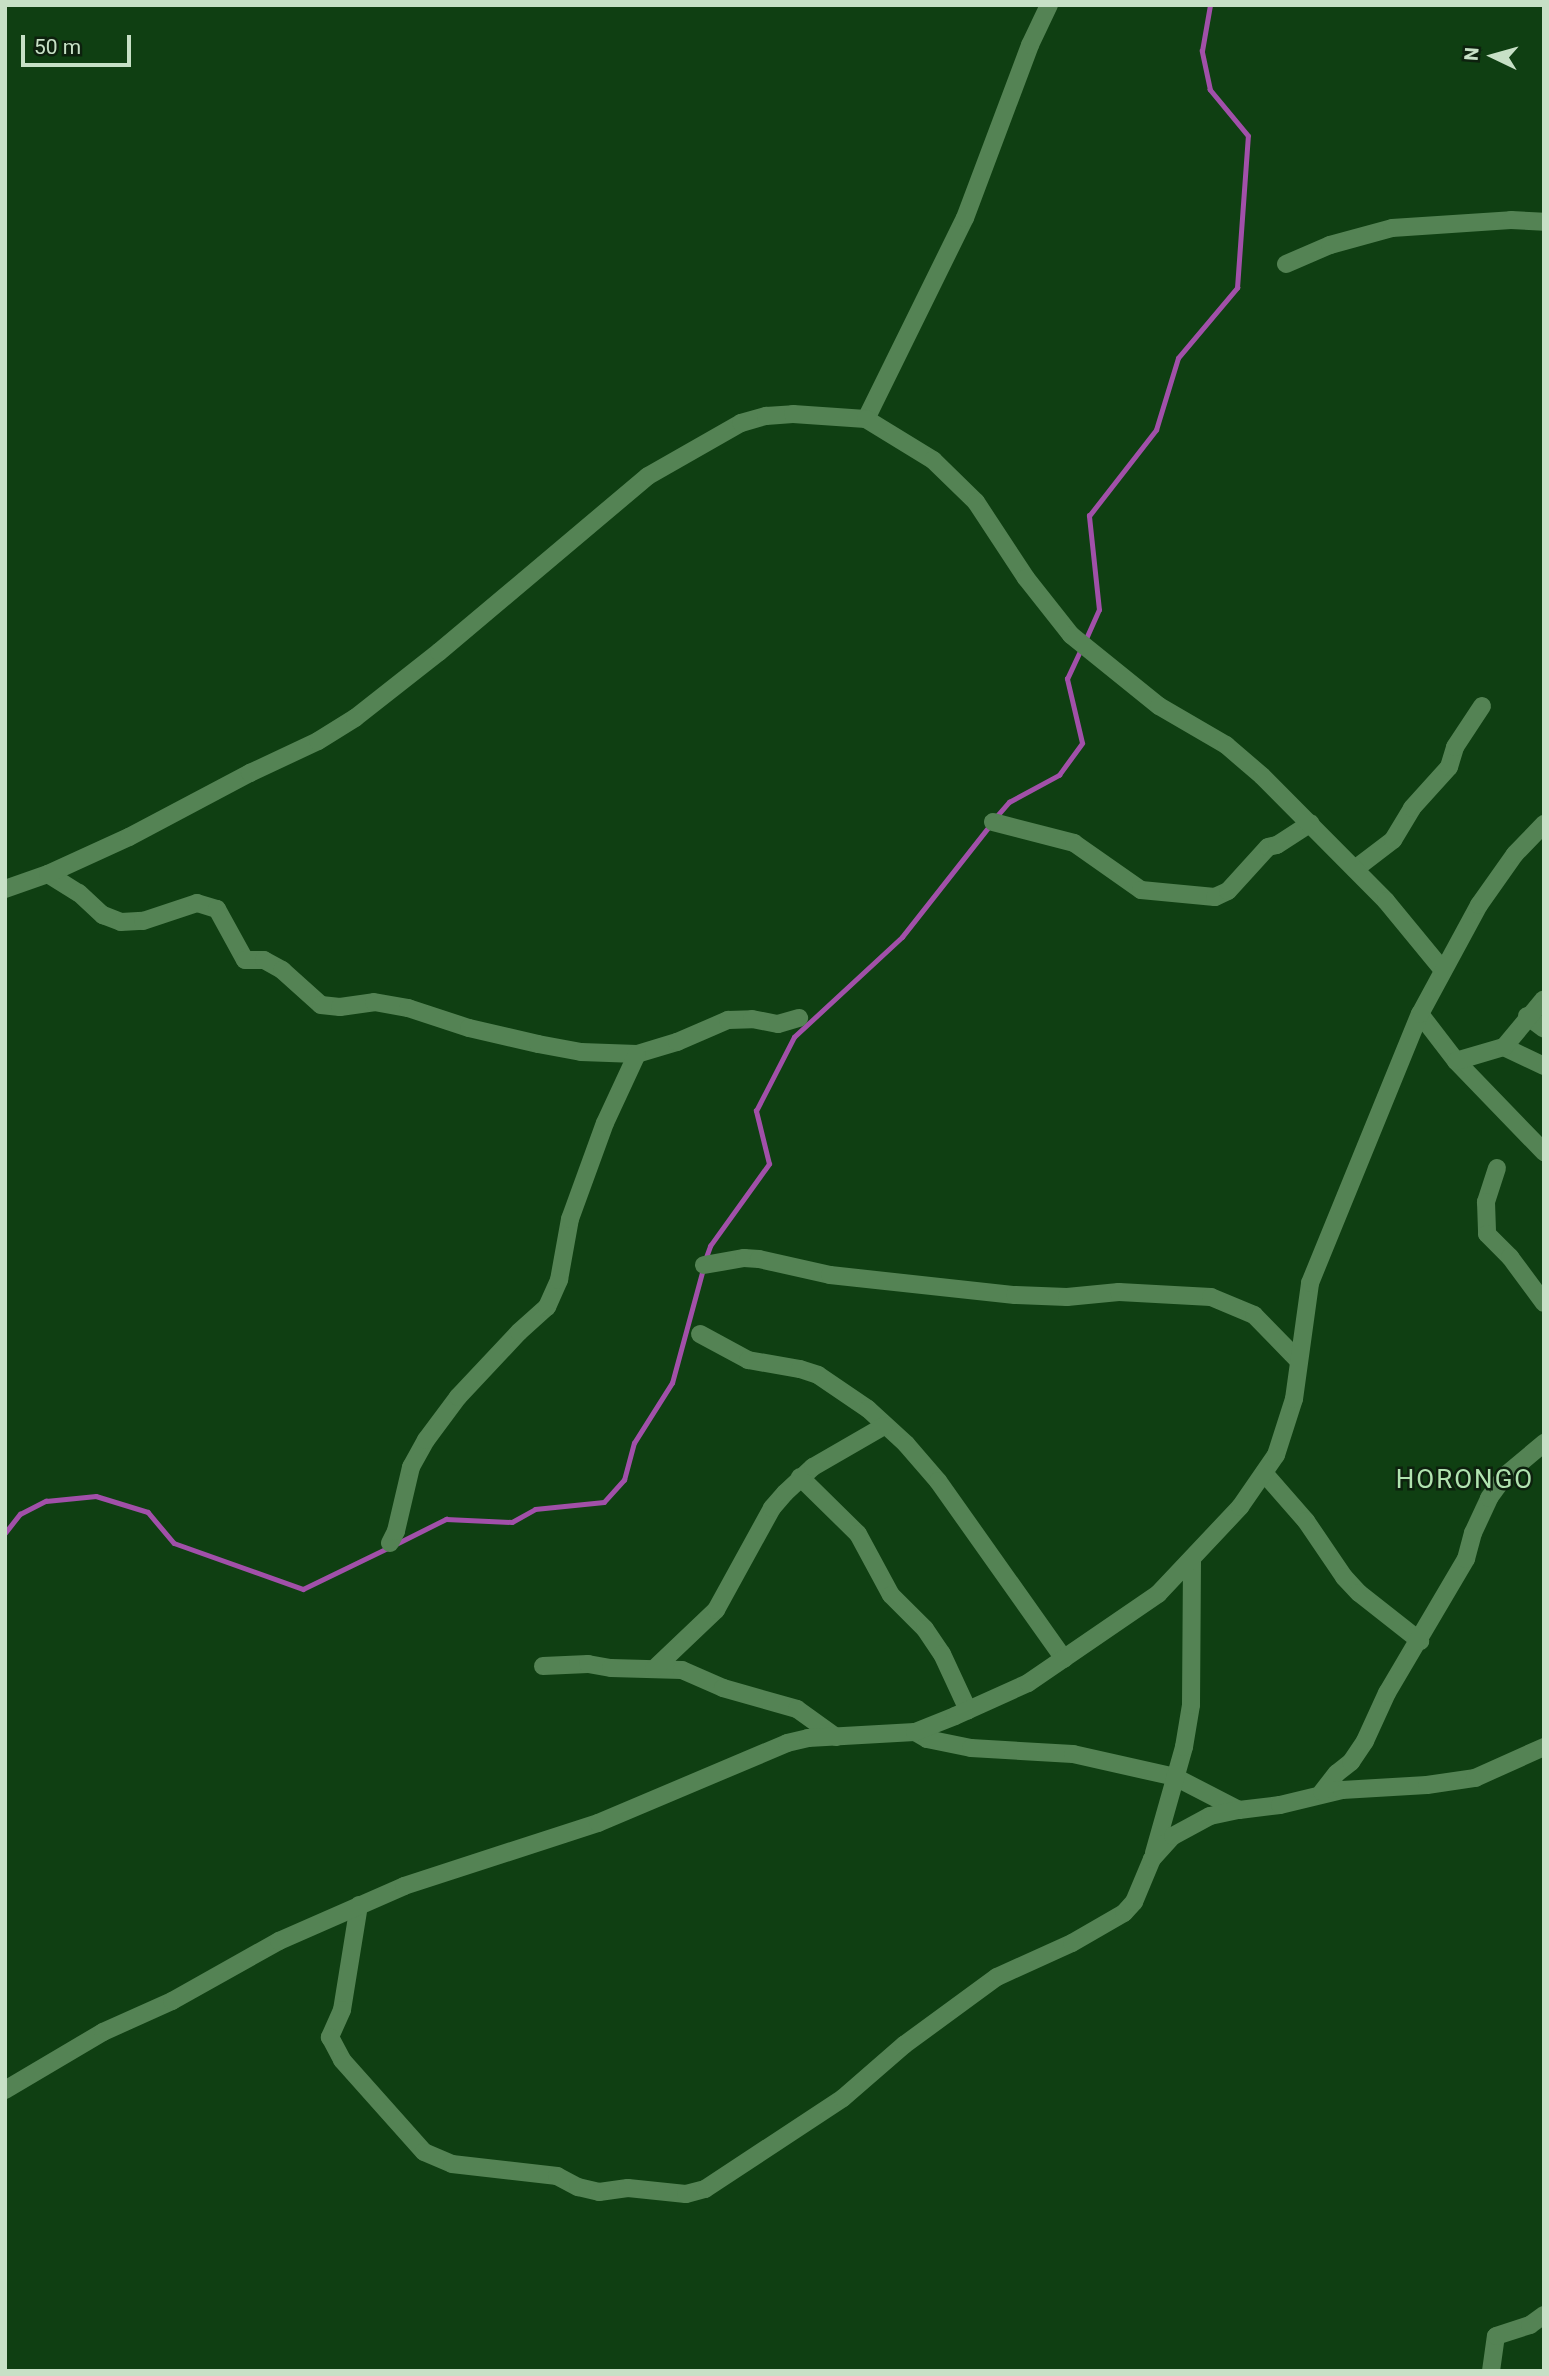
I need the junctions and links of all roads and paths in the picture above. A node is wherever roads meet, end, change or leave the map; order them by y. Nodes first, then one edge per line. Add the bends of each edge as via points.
1 (1049, 5) edge
2 (1544, 222) edge
3 (1286, 264) dead end
4 (866, 419) junction
5 (1482, 706) dead end
6 (993, 822) dead end
7 (1311, 823) junction
8 (1544, 824) edge
9 (1355, 869) junction
10 (48, 874) junction
11 (5, 889) edge
12 (1443, 969) junction
13 (1544, 999) edge
14 (1420, 1014) junction
15 (1527, 1016) junction
16 (799, 1018) dead end
17 (1544, 1029) edge
18 (1504, 1046) junction
19 (637, 1054) junction
20 (1456, 1061) junction
21 (1544, 1066) edge
22 (1544, 1152) edge
23 (1497, 1168) dead end
24 (704, 1265) dead end
25 (1544, 1303) edge
26 (700, 1334) dead end
27 (1297, 1359) junction
28 (884, 1426) junction
29 (1544, 1443) edge
30 (1264, 1473) junction
31 (800, 1477) junction
32 (390, 1543) dead end
33 (1192, 1561) junction
34 (1420, 1641) junction
35 (1064, 1659) junction
36 (543, 1666) dead end
37 (654, 1668) junction
38 (968, 1710) junction
39 (915, 1732) junction
40 (836, 1737) junction
41 (1544, 1747) edge
42 (1175, 1777) junction
43 (1322, 1792) junction
44 (1239, 1810) junction
45 (1152, 1859) junction
46 (359, 1905) junction
47 (5, 2090) edge
48 (1544, 2315) edge
49 (1491, 2371) edge

1 - 4 street via 965,218
2 - 3 street via 1392,228 1330,244
4 - 7 street via 958,481 1071,635 1159,706 1226,745
4 - 10 street via 766,416 741,423 676,457 648,475 355,718 318,741
5 - 9 street via 1454,747 1449,767 1406,816 1393,840
6 - 7 street via 1074,843 1141,890 1215,897 1228,891 1268,847
7 - 9 street
8 - 12 street via 1479,905
9 - 12 street
10 - 11 street
10 - 19 street via 103,915 121,922 143,921 197,903 217,909 245,960 264,960 282,970 321,1005 386,1004 538,1044 581,1052
12 - 14 street
13 - 15 street
14 - 20 street
14 - 27 street via 1310,1283
15 - 17 street
15 - 18 street
16 - 19 street via 778,1024 727,1020
18 - 20 street
18 - 21 street
19 - 32 street via 605,1123 570,1219 559,1280 547,1307 458,1397 426,1440 411,1467
20 - 22 street
23 - 25 street via 1486,1202 1487,1234 1510,1256
24 - 27 street via 759,1259 830,1275 1015,1295 1119,1292 1211,1297 1254,1315
26 - 28 street via 748,1360 818,1375 868,1409
27 - 30 street via 1294,1399 1284,1435
28 - 31 street
28 - 35 street via 938,1481
29 - 34 street via 1506,1475 1489,1498 1466,1559
30 - 33 street
30 - 34 street via 1359,1593
31 - 37 street via 772,1508 716,1610
31 - 38 street via 858,1534 891,1595 943,1654
33 - 35 street via 1158,1594
33 - 42 street via 1191,1705
34 - 43 street via 1387,1693 1365,1741
35 - 38 street via 1028,1683
36 - 37 street
37 - 40 street via 682,1671 797,1709
38 - 39 street
39 - 40 street
39 - 42 street via 971,1748 1073,1754
40 - 46 street via 787,1743 598,1823
41 - 43 street via 1475,1778 1427,1786
42 - 44 street
42 - 45 street
43 - 44 street via 1280,1805
44 - 45 street via 1186,1827
45 - 46 street via 1134,1902 1124,1913 997,1977 904,2045 843,2098 705,2189 687,2194 628,2188 599,2192 557,2176 452,2164 424,2152 342,2060 330,2037 342,2010
46 - 47 street via 103,2032
48 - 49 street via 1530,2325 1496,2336

